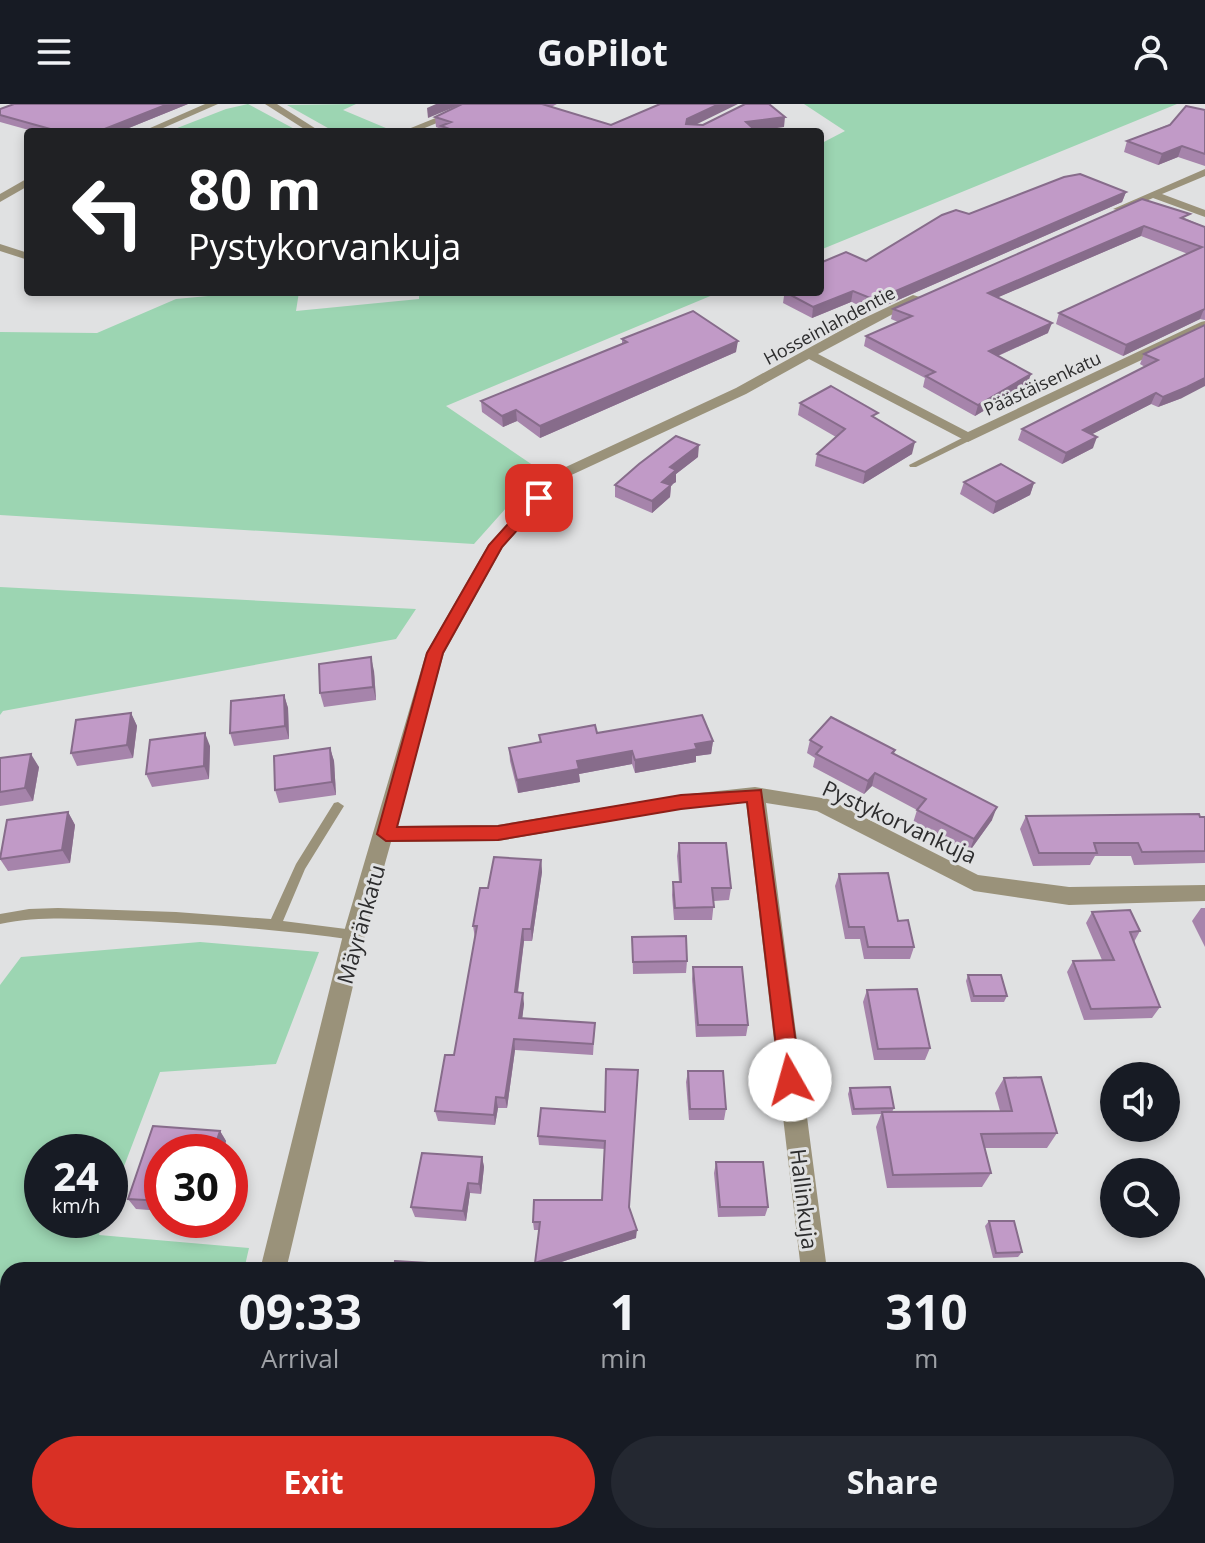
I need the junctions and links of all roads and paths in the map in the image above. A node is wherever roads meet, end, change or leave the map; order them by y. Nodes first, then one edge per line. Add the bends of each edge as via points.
1 (213, 104) edge
2 (270, 104) edge
3 (478, 104) edge
4 (156, 128) edge
5 (309, 128) edge
6 (416, 128) edge
7 (1205, 172) edge
8 (24, 184) edge
9 (1152, 194) junction
10 (0, 199) edge
11 (1109, 213) edge
12 (1205, 214) edge
13 (0, 247) edge
14 (24, 256) edge
15 (933, 291) edge
16 (1205, 325) edge
17 (811, 355) junction
18 (968, 438) junction
19 (913, 465) dead end
20 (560, 475) joint
21 (755, 794) junction
22 (338, 806) dead end
23 (386, 834) junction
24 (1205, 893) edge
25 (0, 919) edge
26 (276, 923) junction
27 (354, 935) junction
28 (275, 1262) edge
29 (813, 1262) edge

1 - 4 street
2 - 5 street
3 - 6 street
7 - 9 street
8 - 10 street
9 - 11 street
9 - 12 street
13 - 14 street
15 - 17 street, Hosseinlahdentie
16 - 18 street, Päästäisenkatu
17 - 18 street, Päästäisenkatu
17 - 20 street, Hosseinlahdentie
18 - 19 lane
20 - 23 street, Mäyränkatu via 496,545 435,653
21 - 23 street, Pystykorvankuja via 498,833
21 - 24 street, Pystykorvankuja via 821,804 974,883 1069,896
21 - 29 street, Hallinkuja
22 - 26 lane via 300,867
23 - 27 street, Mäyränkatu
25 - 26 lane via 26,912
26 - 27 lane
27 - 28 street, Mäyränkatu

